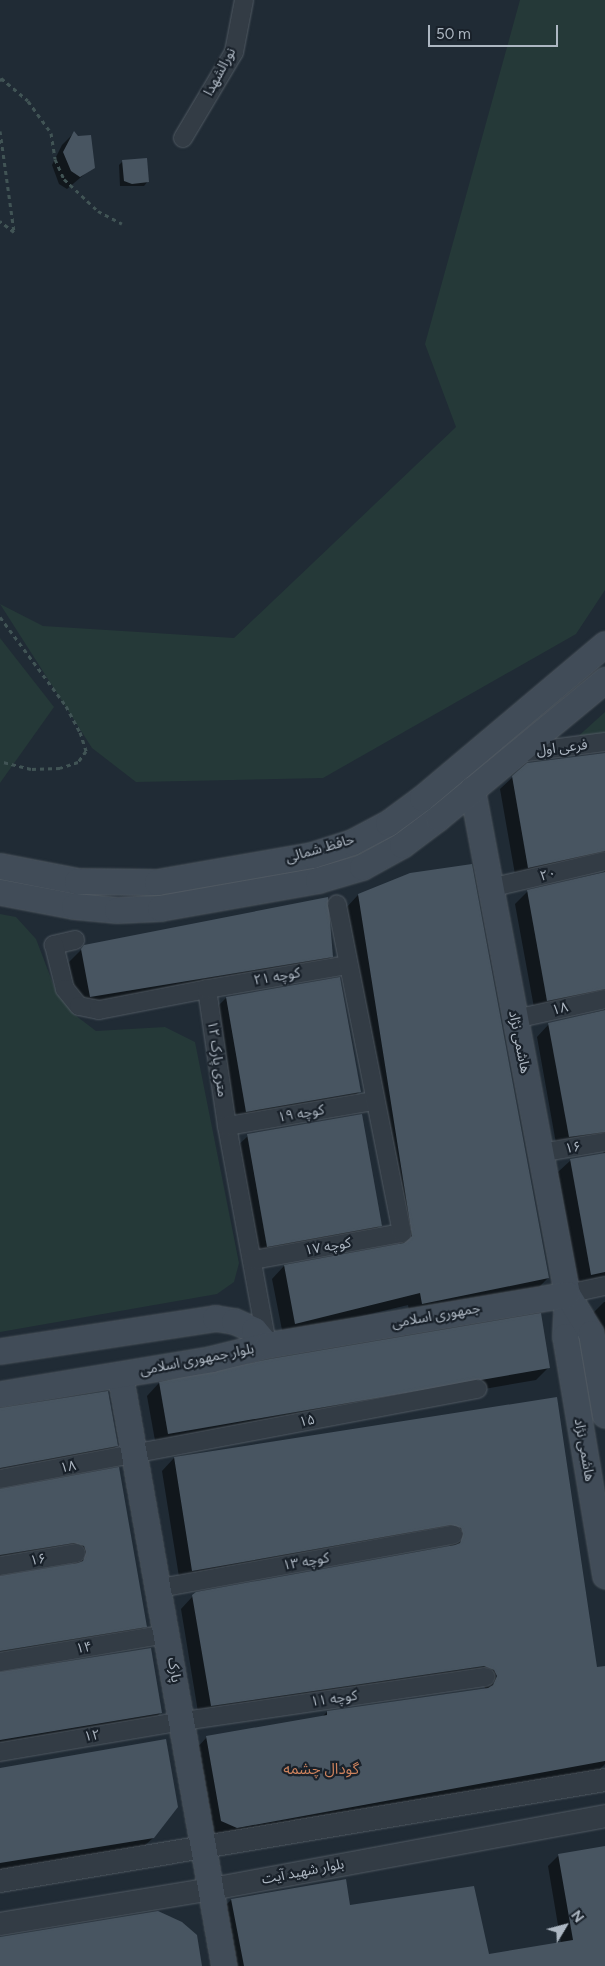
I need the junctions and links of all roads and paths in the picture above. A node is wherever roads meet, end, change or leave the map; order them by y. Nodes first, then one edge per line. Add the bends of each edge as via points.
1 (244, 0) edge
2 (0, 81) edge
3 (0, 131) edge
4 (183, 138) dead end
5 (0, 221) edge
6 (122, 224) dead end
7 (0, 618) edge
8 (605, 644) edge
9 (605, 680) edge
10 (605, 742) edge
11 (520, 753) junction
12 (0, 761) edge
13 (472, 790) junction
14 (605, 861) edge
15 (0, 866) edge
16 (490, 888) junction
17 (0, 892) edge
18 (337, 904) dead end
19 (75, 940) dead end
20 (348, 965) junction
21 (207, 989) junction
22 (605, 999) edge
23 (515, 1019) junction
24 (374, 1101) junction
25 (227, 1126) junction
26 (605, 1142) edge
27 (540, 1154) junction
28 (253, 1260) junction
29 (605, 1286) edge
30 (567, 1294) junction
31 (267, 1345) junction
32 (0, 1351) edge
33 (120, 1375) junction
34 (478, 1389) dead end
35 (0, 1394) edge
36 (605, 1415) edge
37 (136, 1454) junction
38 (0, 1479) edge
39 (453, 1535) dead end
40 (76, 1553) dead end
41 (0, 1566) edge
42 (605, 1576) edge
43 (160, 1588) junction
44 (168, 1634) junction
45 (0, 1662) edge
46 (486, 1677) dead end
47 (183, 1721) junction
48 (0, 1752) edge
49 (605, 1780) edge
50 (605, 1816) edge
51 (205, 1848) junction
52 (0, 1882) edge
53 (212, 1889) junction
54 (0, 1924) edge
55 (224, 1966) edge

1 - 4 street, نورالشهدا via 234,52
2 - 6 path via 1,78 28,101 50,132 54,159 64,179 98,211
3 - 5 path via 14,232
7 - 12 path via 66,706 86,751 78,762 60,768 31,769
8 - 15 main road, حافظ شمالی via 422,798 388,824 352,842 312,855 157,882 77,881
9 - 11 main road, حافظ شمالی
10 - 11 street, فرعی اول
11 - 13 main road, حافظ شمالی
13 - 16 main road, هاشمی نژاد
13 - 17 main road, حافظ شمالی via 402,845 362,866 318,880 207,901 117,910 74,906
14 - 16 street, ۲۰
16 - 23 main road, هاشمی نژاد
18 - 20 street
19 - 21 street via 54,945 66,989 79,1006 99,1010
20 - 21 street, کوچه ۲۱
20 - 24 street
21 - 25 street, ۱۲ متری پارک
22 - 23 street, ۱۸
23 - 27 main road, هاشمی نژاد
24 - 25 street, کوچه ۱۹
24 - 28 street, کوچه ۱۷ via 402,1233
25 - 28 street, ۱۲ متری پارک
26 - 27 street, ۱۶
27 - 30 main road, هاشمی نژاد
28 - 31 street, ۱۲ متری پارک
29 - 30 street, جمهوری اسلامی
30 - 31 main road, جمهوری اسلامی
30 - 36 main road, هاشمی نژاد via 591,1333
30 - 42 main road, هاشمی نژاد via 564,1336
31 - 32 main road, بلوار جمهوری اسلامی via 254,1330 234,1321 215,1318
31 - 33 main road, بلوار جمهوری اسلامی via 248,1352
33 - 35 main road, بلوار جمهوری اسلامی
33 - 37 main road, پارک
34 - 37 street, ۱۵
37 - 38 street, ۱۸
37 - 43 main road, پارک
39 - 43 street, کوچه ۱۳
40 - 41 street, ۱۶
43 - 44 main road, پارک
44 - 45 street, ۱۴
44 - 47 main road, پارک
46 - 47 street, کوچه ۱۱
47 - 48 street, ۱۲
47 - 51 main road, پارک
49 - 51 street
50 - 53 street, بلوار شهید آیت
51 - 52 street
51 - 53 main road, پارک
53 - 54 street, بلوار شهید آیت
53 - 55 main road, پارک

